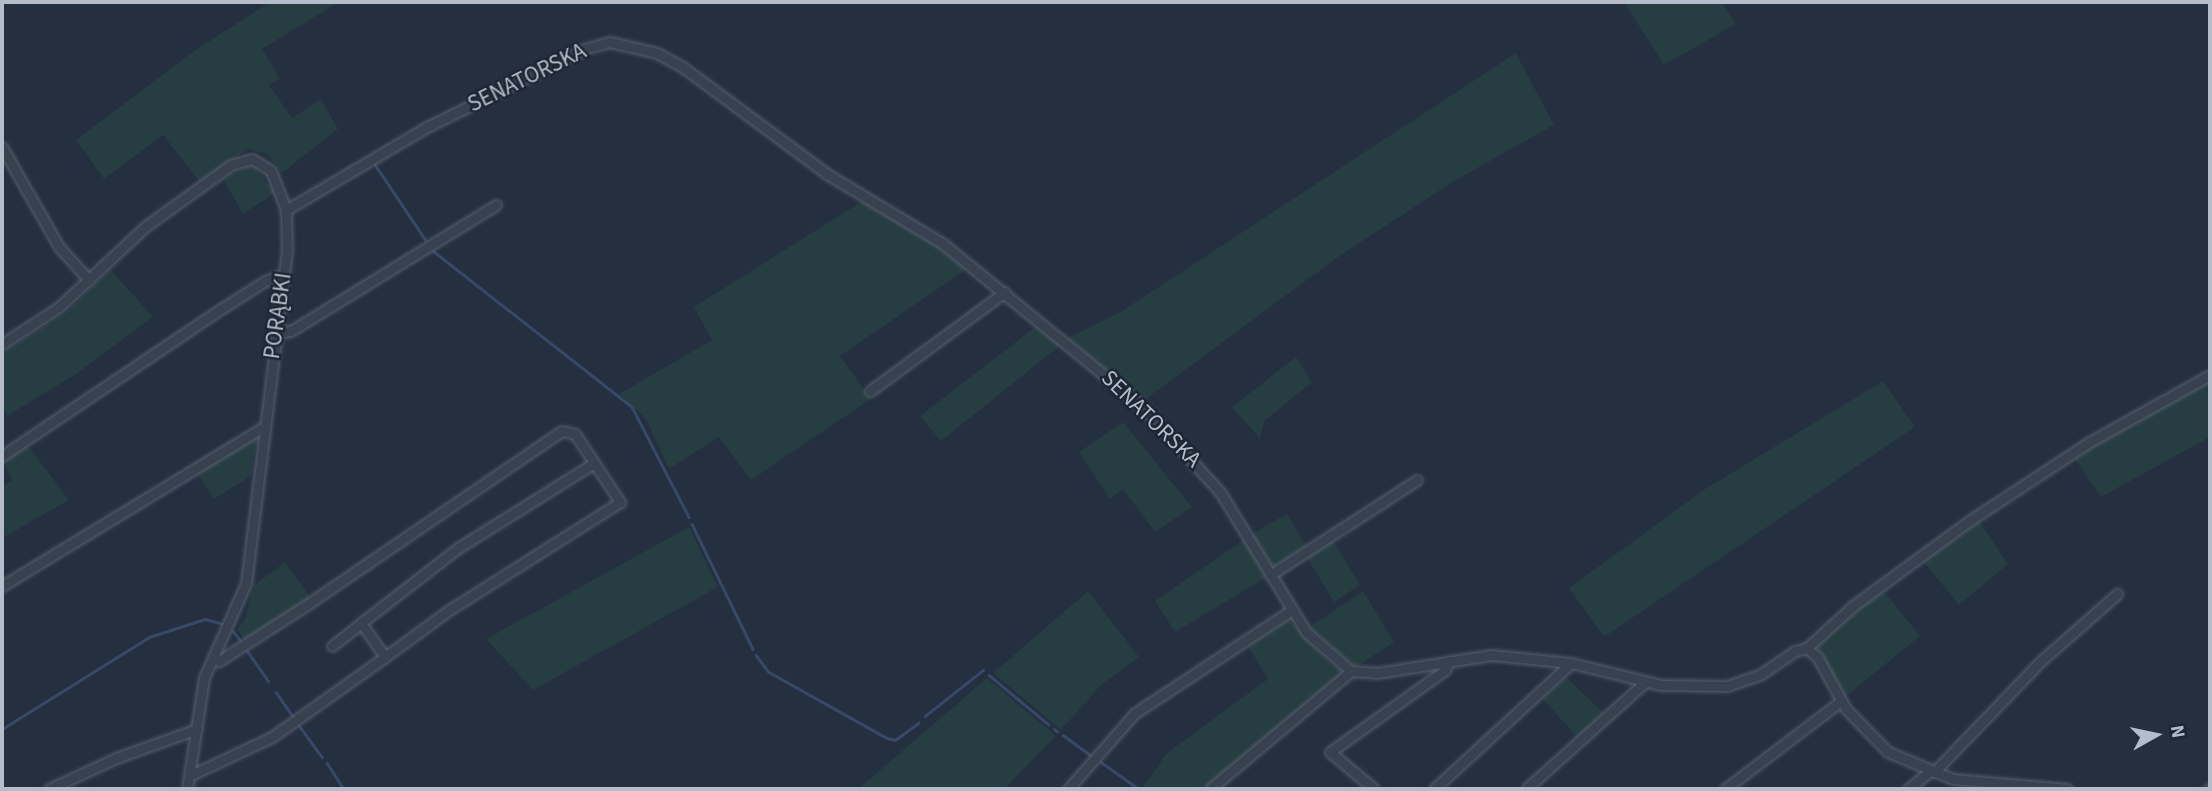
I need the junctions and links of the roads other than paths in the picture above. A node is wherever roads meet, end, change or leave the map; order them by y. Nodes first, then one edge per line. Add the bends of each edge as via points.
1 (2, 147) edge
2 (496, 205) dead end
3 (286, 211) junction
4 (284, 274) junction
5 (89, 280) junction
6 (1005, 292) junction
7 (275, 334) junction
8 (2, 344) edge
9 (2210, 375) edge
10 (870, 391) dead end
11 (262, 428) junction
12 (2, 456) edge
13 (594, 463) junction
14 (1417, 480) dead end
15 (1270, 575) junction
16 (2, 586) edge
17 (2117, 594) dead end
18 (1290, 611) junction
19 (361, 623) junction
20 (332, 646) dead end
21 (1807, 648) junction
22 (385, 657) junction
23 (213, 658) junction
24 (1449, 661) junction
25 (1571, 663) junction
26 (1351, 671) junction
27 (1644, 683) junction
28 (1841, 701) junction
29 (197, 729) junction
30 (1932, 771) junction
31 (189, 776) junction
32 (48, 789) edge
33 (187, 789) edge
34 (1068, 789) edge
35 (1210, 789) edge
36 (1374, 789) edge
37 (1434, 789) edge
38 (1525, 789) edge
39 (1725, 789) edge
40 (1908, 789) edge
41 (2068, 789) edge

1 - 5 street via 59,247
2 - 7 street via 291,331
3 - 4 street, PORĄBKI
3 - 5 street, PORĄBKI via 271,171 258,161 239,161 161,214
3 - 6 street, SENATORSKA via 475,102 584,49 622,44 657,53 684,68 827,174 926,232
4 - 7 street, PORĄBKI
4 - 12 street via 243,295
5 - 8 street, PORĄBKI via 59,307
6 - 10 street
6 - 15 street, SENATORSKA via 1083,354 1178,440 1231,507
7 - 11 street, PORĄBKI
9 - 21 street via 2096,438 1989,507 1853,606
11 - 16 street
11 - 23 street, PORĄBKI via 246,583
13 - 19 street via 458,548
13 - 22 street via 620,502 449,610
13 - 23 street via 575,434 562,431 308,604 219,661
14 - 15 street
15 - 18 street, SENATORSKA
17 - 30 street via 2040,662
18 - 26 street, SENATORSKA via 1330,656
18 - 34 street via 1135,713
19 - 20 street
19 - 22 street
21 - 27 street via 1735,685
21 - 28 street via 1818,658
22 - 31 street via 272,737
23 - 29 street, PORĄBKI via 204,678
24 - 25 street via 1492,655
24 - 26 street via 1377,673
24 - 36 street via 1444,670 1330,752
25 - 27 street
25 - 37 street
26 - 35 street
27 - 38 street
28 - 30 street via 1880,746
28 - 39 street
29 - 31 street, PORĄBKI
29 - 32 street
30 - 40 street
30 - 41 street via 1975,783 2046,784
31 - 33 street, PORĄBKI

